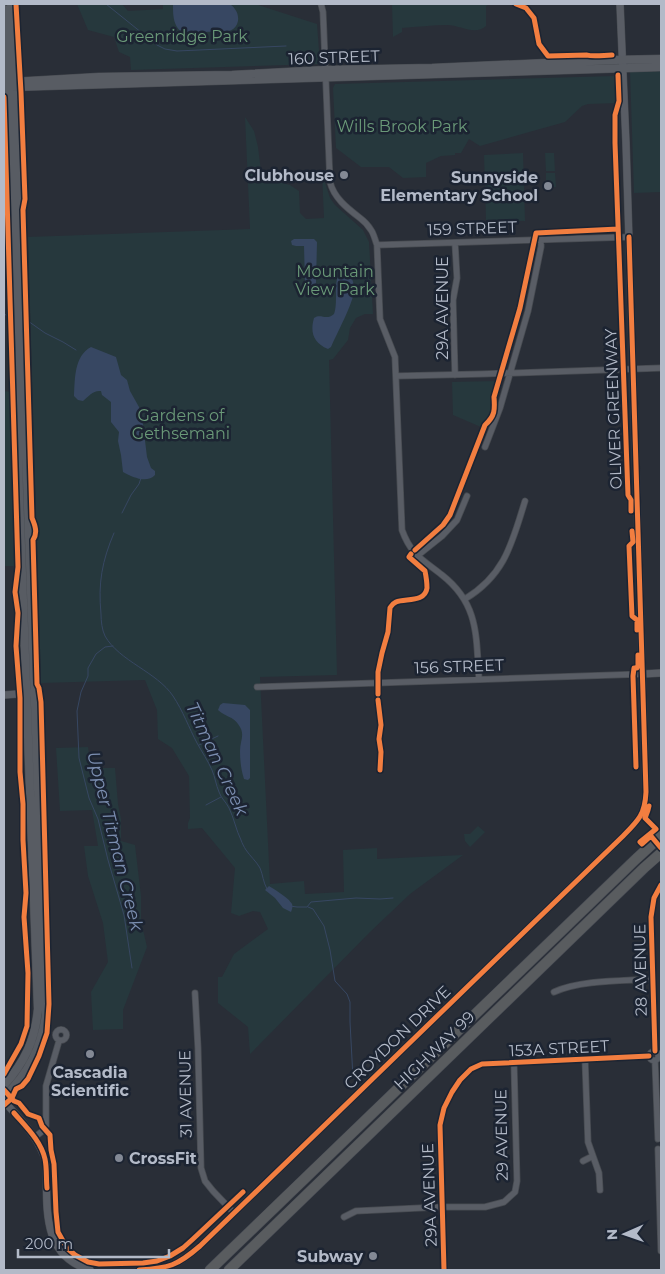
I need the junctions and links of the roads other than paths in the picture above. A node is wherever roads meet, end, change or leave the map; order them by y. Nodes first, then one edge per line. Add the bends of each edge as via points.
1 (11, 4) edge
2 (321, 4) edge
3 (620, 4) edge
4 (4, 9) edge
5 (661, 59) edge
6 (623, 64) junction
7 (661, 67) edge
8 (326, 74) junction
9 (162, 76) junction
10 (101, 77) junction
11 (131, 84) junction
12 (9, 85) edge
13 (68, 86) junction
14 (629, 237) junction
15 (541, 239) junction
16 (455, 242) junction
17 (377, 245) junction
18 (661, 368) edge
19 (633, 369) junction
20 (509, 374) junction
21 (455, 375) junction
22 (396, 376) junction
23 (486, 447) dead end
24 (467, 496) dead end
25 (525, 501) dead end
26 (418, 556) junction
27 (465, 599) junction
28 (661, 673) edge
29 (643, 674) junction
30 (478, 679) junction
31 (257, 688) dead end
32 (30, 693) junction
33 (4, 695) edge
34 (661, 836) edge
35 (33, 846) junction
36 (661, 853) edge
37 (41, 882) junction
38 (660, 887) edge
39 (652, 979) junction
40 (554, 992) dead end
41 (195, 994) dead end
42 (59, 1040) dead end
43 (657, 1056) edge
44 (585, 1059) junction
45 (514, 1064) junction
46 (471, 1069) joint
47 (4, 1085) edge
48 (4, 1097) edge
49 (4, 1101) edge
50 (35, 1137) junction
51 (660, 1139) edge
52 (659, 1149) edge
53 (593, 1156) junction
54 (583, 1161) dead end
55 (600, 1190) dead end
56 (441, 1207) junction
57 (234, 1213) junction
58 (344, 1217) dead end
59 (661, 1251) edge
60 (90, 1270) edge
61 (139, 1270) edge
62 (210, 1270) edge
63 (229, 1270) edge
64 (444, 1270) edge

1 - 12 main road
2 - 8 street
3 - 6 street
4 - 12 main road
5 - 6 main road, 160 STREET
6 - 7 main road, 160 STREET
6 - 8 main road, 160 STREET
6 - 14 street
8 - 9 main road, 160 STREET
8 - 11 main road, 160 STREET
8 - 17 street via 331,188 340,202 371,229
9 - 10 main road, 160 STREET
9 - 11 main road
10 - 11 main road
10 - 12 main road, 160 STREET
10 - 13 main road via 96,81
11 - 13 main road, 160 STREET
12 - 13 main road, 160 STREET
12 - 32 main road via 19,490
14 - 15 street, 159 STREET
14 - 19 street
15 - 16 street, 159 STREET
15 - 20 street via 528,311
16 - 17 street, 159 STREET
16 - 21 street, 29A AVENUE
17 - 22 street via 380,320 395,357
18 - 19 street
19 - 20 street
19 - 29 street
20 - 21 street
20 - 23 street
21 - 22 street
22 - 26 street via 402,530 406,542
24 - 26 street via 456,520
25 - 27 street via 505,558 488,582
26 - 27 street via 443,575
27 - 30 street via 476,631
28 - 29 street, 156 STREET
29 - 30 street, 156 STREET
29 - 57 street, CROYDON DRIVE via 646,804 636,823
30 - 31 street, 156 STREET
32 - 33 street
32 - 35 main road
32 - 37 main road
34 - 62 highway, HIGHWAY 99
35 - 37 main road via 37,878
35 - 47 main road via 37,1016 25,1057
36 - 63 highway, HIGHWAY 99
37 - 48 main road via 44,1026 39,1046 23,1076
38 - 39 street, 28 AVENUE via 654,898 651,917
39 - 40 street via 592,983
39 - 43 street, 28 AVENUE
41 - 57 street, 31 AVENUE via 201,1168 205,1181
42 - 50 street via 46,1086 46,1126
43 - 44 street, 153A STREET via 652,1060 650,1056
43 - 51 street, 28 AVENUE
44 - 45 street, 153A STREET
44 - 53 street via 588,1142
45 - 46 street, 153A STREET via 482,1064
45 - 56 street, 29 AVENUE via 515,1192 504,1202 485,1207
46 - 56 street, 29A AVENUE via 452,1092 440,1125
49 - 50 street
50 - 60 street via 46,1162 51,1235 71,1261
51 - 52 street, 28 AVENUE via 655,1144
52 - 59 street
53 - 54 street
53 - 55 street
56 - 58 street via 356,1211
56 - 64 street, 29A AVENUE
57 - 61 street, CROYDON DRIVE via 180,1261 166,1268

